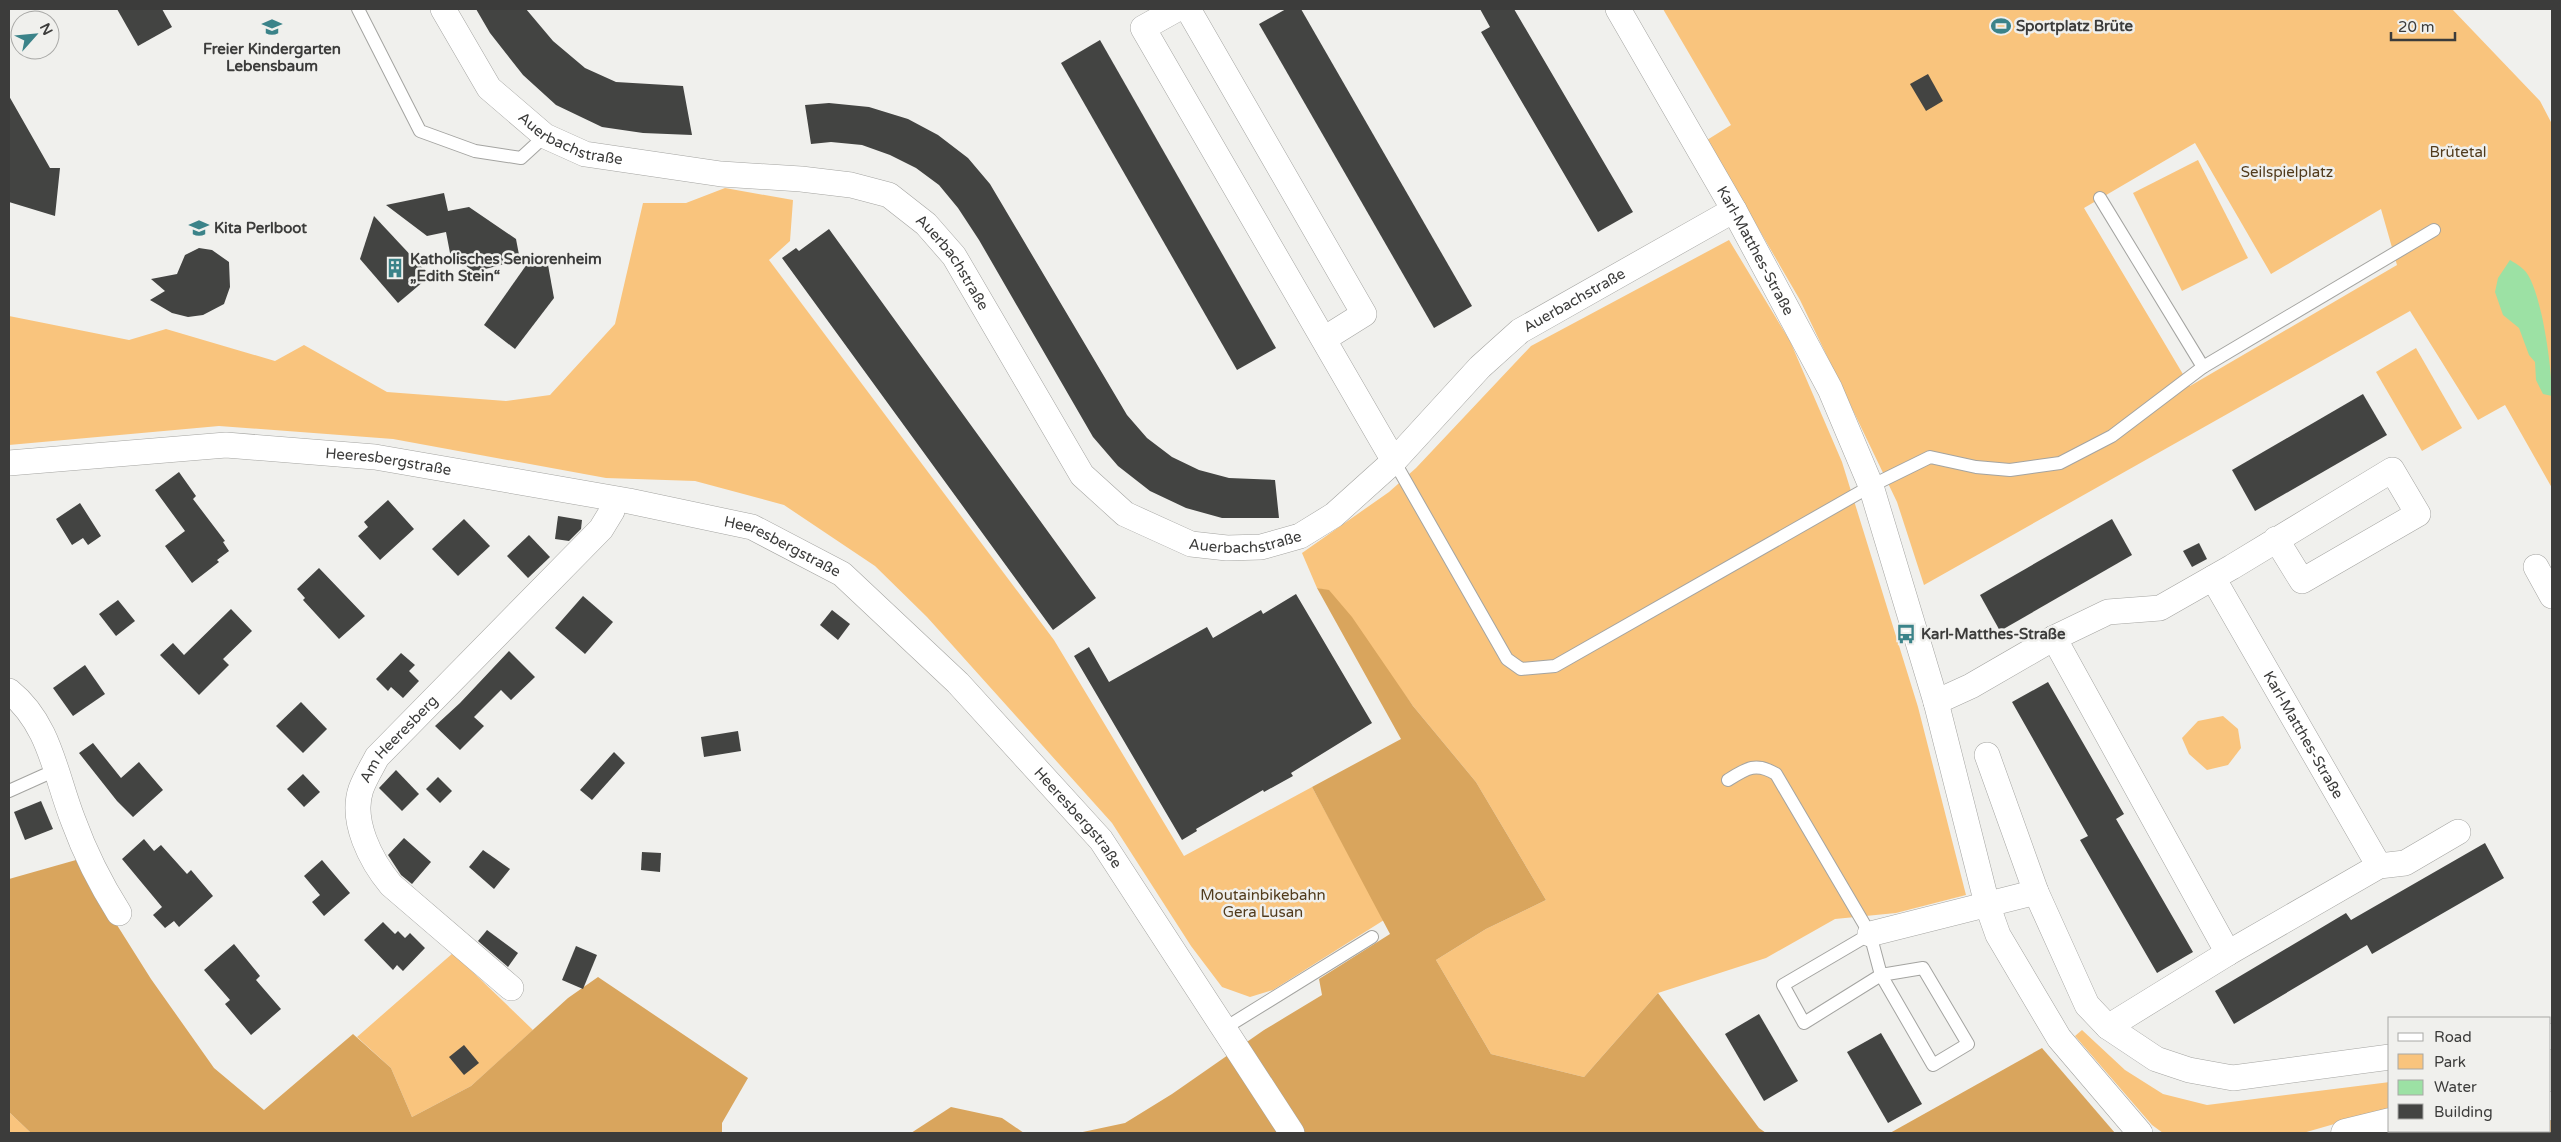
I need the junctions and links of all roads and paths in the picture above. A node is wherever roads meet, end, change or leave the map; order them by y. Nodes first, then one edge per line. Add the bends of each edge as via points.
1 (358, 9) edge
2 (443, 9) edge
3 (1177, 9) edge
4 (1188, 9) edge
5 (1618, 9) edge
6 (545, 136) junction
7 (2100, 198) dead end
8 (1734, 210) junction
9 (2434, 230) dead end
10 (1324, 339) junction
11 (2203, 367) junction
12 (1394, 462) junction
13 (9, 463) edge
14 (1871, 486) junction
15 (614, 499) junction
16 (2276, 539) junction
17 (2536, 567) dead end
18 (2213, 578) junction
19 (2552, 596) edge
20 (2054, 638) junction
21 (9, 691) edge
22 (1936, 702) junction
23 (1986, 755) dead end
24 (58, 768) junction
25 (1728, 780) dead end
26 (9, 790) edge
27 (2458, 832) dead end
28 (2379, 866) junction
29 (2036, 892) junction
30 (1987, 904) junction
31 (119, 913) dead end
32 (1870, 934) junction
33 (1372, 937) dead end
34 (2228, 953) junction
35 (1881, 975) junction
36 (511, 988) dead end
37 (2108, 1027) junction
38 (1224, 1028) junction
39 (2388, 1057) edge
40 (2388, 1122) edge
41 (1292, 1133) edge
42 (2140, 1133) edge
43 (2345, 1133) edge

1 - 6 lane via 420,131 475,150 521,158
2 - 6 street, Auerbachstraße via 488,88
3 - 10 street via 1143,28
4 - 10 street via 1364,314
5 - 8 street, Karl-Matthes-Straße
6 - 12 street, Auerbachstraße via 585,154 721,174 851,185 889,195 926,224 954,256 1082,475 1125,514 1191,544 1261,547 1300,536 1334,515
7 - 11 lane
8 - 12 street, Auerbachstraße via 1520,331 1480,367
8 - 14 street, Karl-Matthes-Straße via 1830,389
9 - 11 lane
10 - 12 street
11 - 14 lane via 2112,436 2060,463 2010,470 1930,457
12 - 14 lane via 1507,659 1521,668 1555,666
13 - 15 street, Heeresbergstraße via 226,445 375,457
14 - 22 street, Karl-Matthes-Straße
15 - 36 street, Am Heeresberg via 612,511 601,529 377,757 361,790 360,826 376,868 391,885
15 - 38 street, Heeresbergstraße via 752,527 842,574 958,683 1101,840
16 - 16 street via 2392,470 2418,514 2302,582
16 - 18 street
17 - 19 street
18 - 20 street via 2160,608 2108,612
18 - 28 street, Karl-Matthes-Straße
20 - 22 street via 1971,686
20 - 34 street
21 - 24 street via 38,724
22 - 30 street, Karl-Matthes-Straße
23 - 29 street
24 - 26 lane
24 - 31 street via 72,819 98,881
25 - 32 lane via 1753,766 1765,767 1776,774
27 - 28 street via 2405,863
28 - 34 street
29 - 30 street
29 - 37 street via 2087,1005
30 - 32 street
30 - 42 street, Karl-Matthes-Straße via 1998,935 2059,1038
32 - 35 lane
32 - 35 lane via 1782,985 1804,1023
33 - 38 lane
34 - 37 street
35 - 35 lane via 1932,1065 1968,1044 1923,968
37 - 39 street via 2156,1059 2189,1070 2233,1078
38 - 41 street, Heeresbergstraße
40 - 43 street

